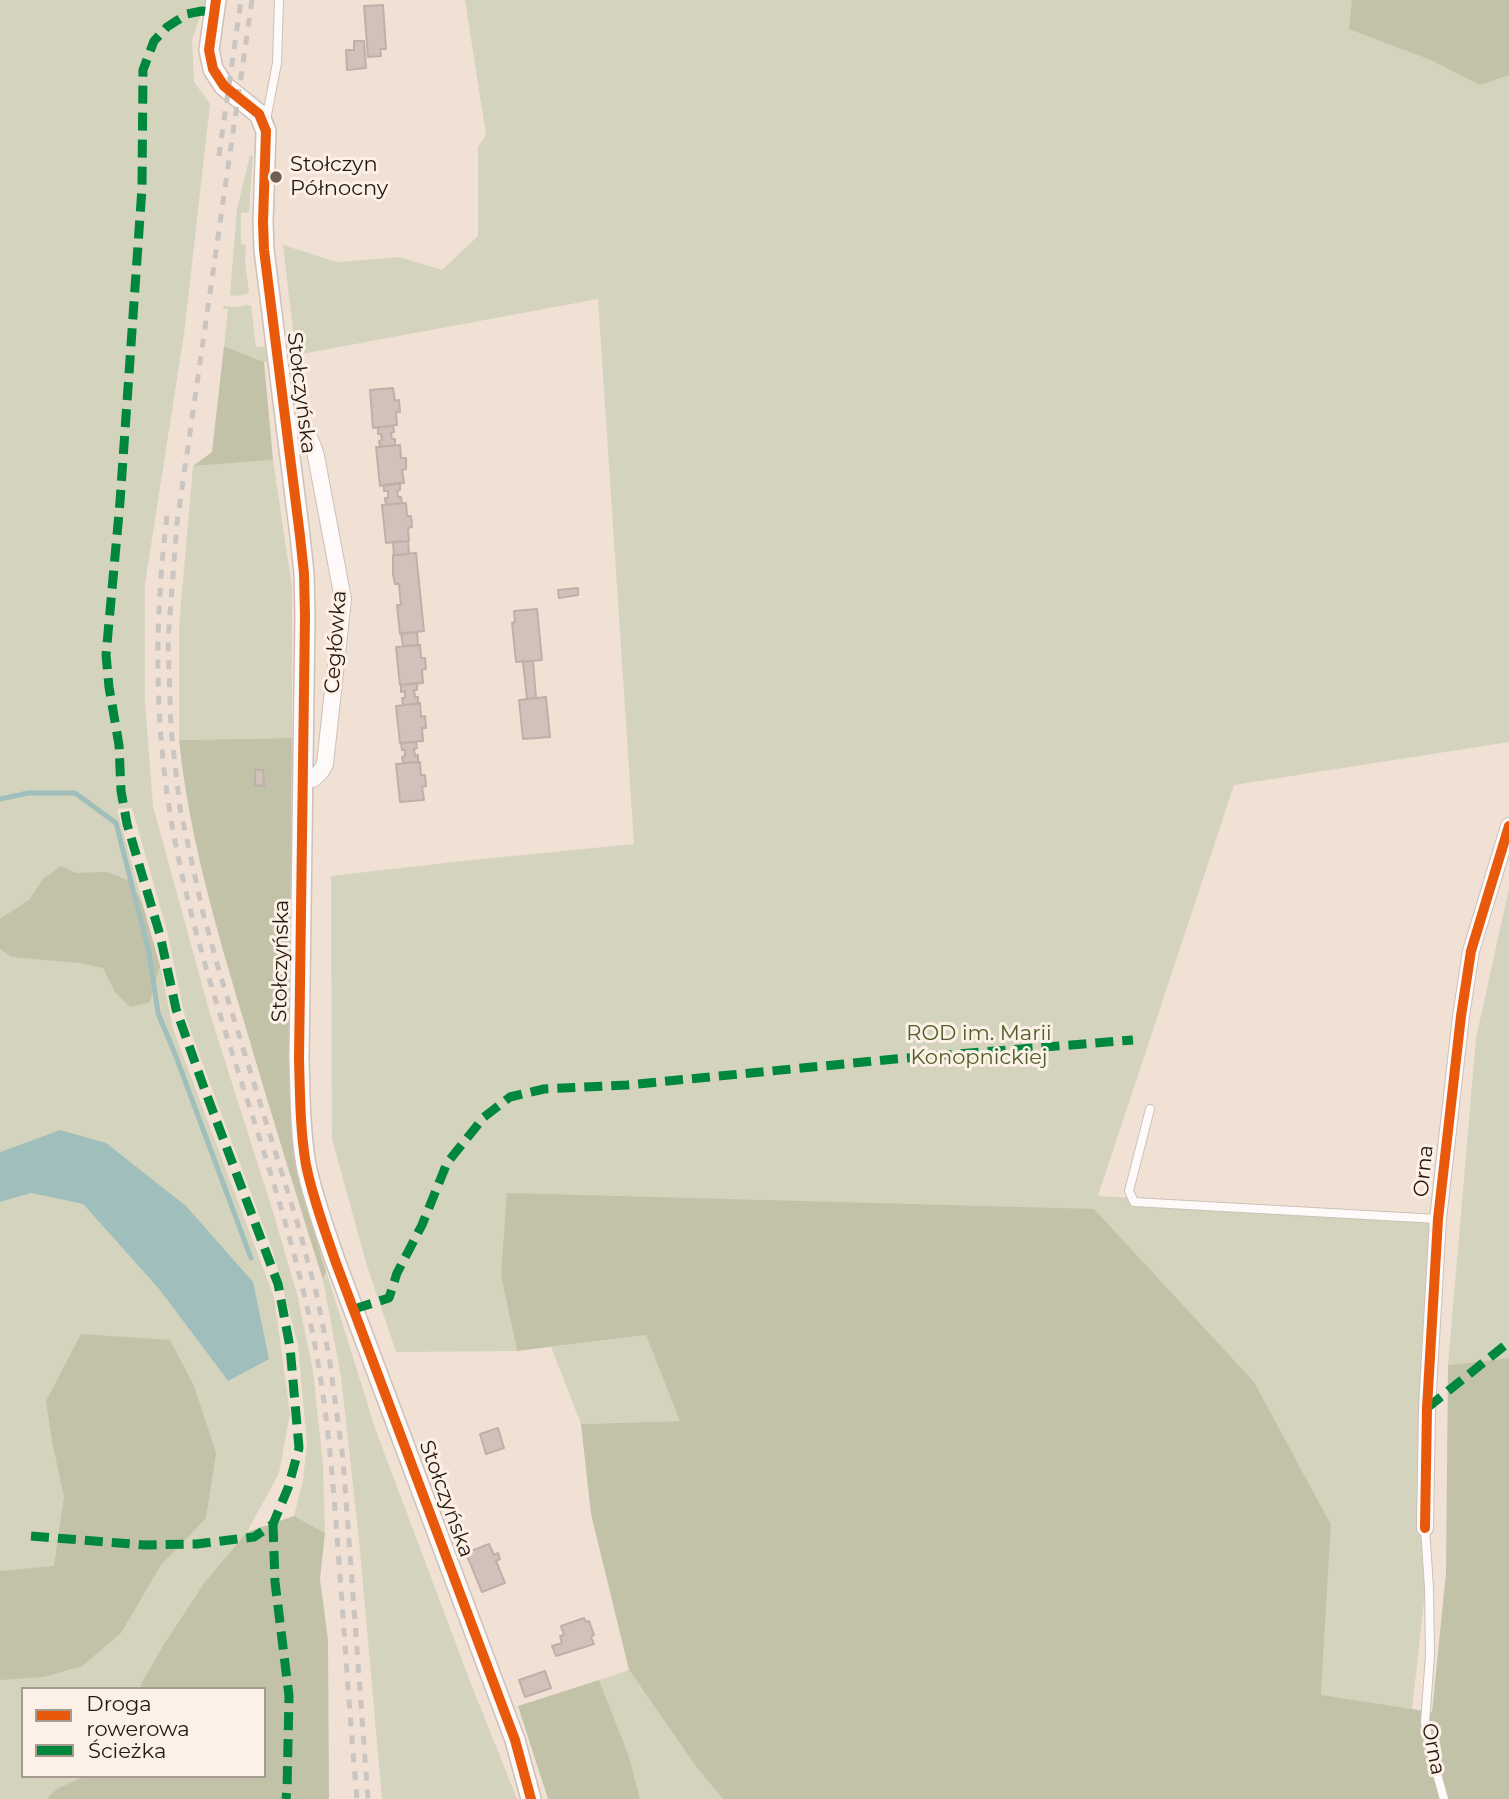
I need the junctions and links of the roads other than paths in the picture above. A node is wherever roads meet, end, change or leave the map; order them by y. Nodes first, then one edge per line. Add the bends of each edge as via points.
1 (216, 0) edge
2 (279, 0) edge
3 (265, 126) junction
4 (286, 425) junction
5 (303, 779) junction
6 (1509, 825) edge
7 (1150, 1109) dead end
8 (1438, 1219) junction
9 (1425, 1528) joint
10 (531, 1799) edge
11 (1444, 1799) edge

1 - 3 street via 211,62 219,80 259,114
2 - 3 lane via 277,63
3 - 4 street, Stołczyńska via 262,222
4 - 5 street, Stołczyńska via 304,582
4 - 5 street, Cegłówka via 297,425 314,449 343,599 325,764 313,779
5 - 10 street, Stołczyńska via 299,1070 309,1179 336,1264 514,1740
6 - 8 street, Orna via 1471,951
7 - 8 lane via 1129,1191 1134,1202
8 - 9 street, Orna
9 - 11 lane, Orna via 1430,1655 1425,1722

